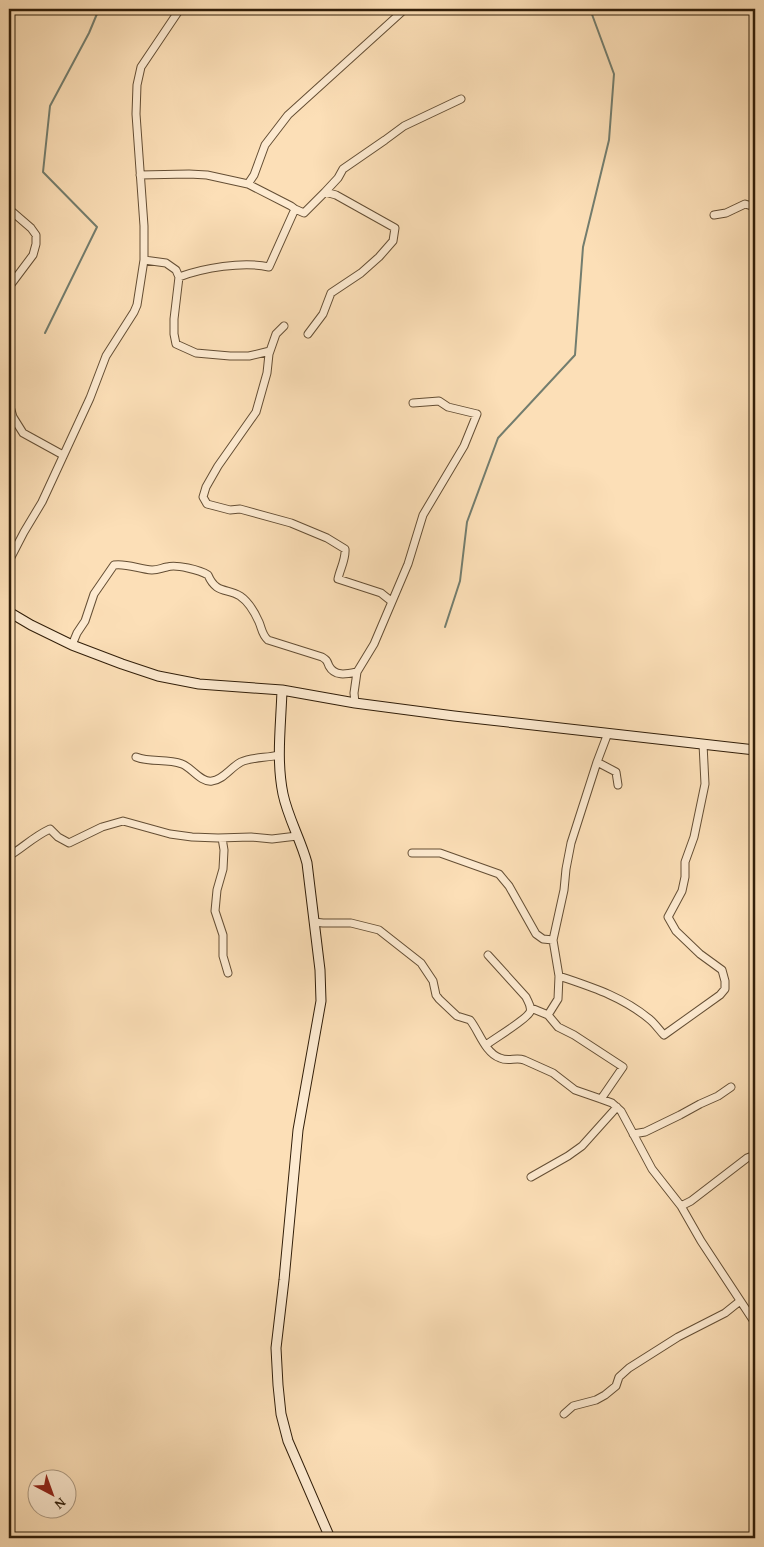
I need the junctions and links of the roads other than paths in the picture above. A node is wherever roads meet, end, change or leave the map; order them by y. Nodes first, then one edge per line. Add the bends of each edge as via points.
1 (180, 9) edge
2 (405, 9) edge
3 (461, 98) dead end
4 (140, 175) junction
5 (248, 184) junction
6 (325, 192) junction
7 (755, 207) edge
8 (9, 209) edge
9 (295, 209) junction
10 (714, 215) dead end
11 (144, 260) junction
12 (179, 277) junction
13 (9, 287) edge
14 (284, 326) dead end
15 (308, 334) dead end
16 (270, 352) junction
17 (9, 403) edge
18 (413, 403) dead end
19 (63, 455) junction
20 (9, 561) edge
21 (391, 601) junction
22 (9, 612) edge
23 (72, 645) junction
24 (357, 672) junction
25 (282, 690) junction
26 (355, 703) junction
27 (608, 733) junction
28 (703, 744) junction
29 (755, 750) edge
30 (279, 755) junction
31 (136, 757) dead end
32 (597, 762) junction
33 (618, 785) dead end
34 (297, 836) junction
35 (222, 838) junction
36 (412, 853) dead end
37 (9, 856) edge
38 (314, 922) junction
39 (553, 940) junction
40 (488, 954) dead end
41 (228, 973) dead end
42 (558, 976) junction
43 (531, 1008) junction
44 (548, 1015) junction
45 (486, 1045) junction
46 (731, 1087) dead end
47 (601, 1099) junction
48 (617, 1107) junction
49 (634, 1134) junction
50 (755, 1155) edge
51 (531, 1177) dead end
52 (681, 1206) junction
53 (740, 1301) junction
54 (755, 1323) edge
55 (564, 1414) dead end
56 (330, 1538) edge

1 - 4 street via 142,67 137,85
2 - 5 street via 288,115 264,144
3 - 6 street via 404,126 343,169
4 - 5 street via 189,174
4 - 11 street
5 - 9 street
6 - 9 street via 304,213
6 - 15 street via 395,228 393,241 379,257 361,274 330,293 323,314
7 - 10 street via 745,204
8 - 13 street via 31,228 36,235 36,244 33,255
9 - 12 street via 269,267 196,270
11 - 12 street via 166,263 176,270
11 - 19 street via 134,312 106,356
12 - 16 street via 174,319 176,344 196,353 230,356
14 - 16 street via 276,334
16 - 21 street via 256,412 218,466 203,497 207,504 291,523 327,538 345,549 346,556 338,579 381,593
17 - 19 street via 23,433
18 - 21 street via 439,401 448,407 477,414 464,446 424,515 408,564
19 - 20 street via 42,502
21 - 24 street via 374,644
22 - 23 street
23 - 24 street via 94,594 114,566 160,570 168,566 193,569 208,575 213,585 240,596 253,610 263,636 268,640 322,657 328,661 332,671 339,674
23 - 25 street via 158,676 199,684
24 - 26 street
25 - 26 street
25 - 30 street
26 - 27 street
27 - 28 street
27 - 32 street
28 - 29 street
28 - 42 street via 706,784 685,862 682,891 668,917 676,931 722,970 725,989 664,1035 650,1019 604,991
30 - 31 street via 252,758 210,782 183,764
30 - 34 street via 283,795
32 - 33 street via 616,772
32 - 39 street via 571,843
34 - 35 street
34 - 38 street via 307,863
35 - 37 street via 170,834 123,821 69,843 50,830
35 - 41 street via 223,869 215,911 223,935 223,956
36 - 39 street via 440,853 499,874 536,934
38 - 45 street via 351,923 379,930 421,963 433,981 439,999 458,1016 470,1020
38 - 56 street via 321,1002 298,1130 276,1348 281,1414 288,1441
39 - 42 street
40 - 43 street via 526,997
42 - 44 street via 558,999
43 - 44 street
43 - 45 street via 527,1016
44 - 47 street via 558,1027 624,1067
45 - 47 street via 500,1058 524,1060 553,1073 575,1090
46 - 49 street via 645,1132
47 - 48 street
48 - 49 street
48 - 51 street via 582,1146
49 - 52 street via 652,1169
50 - 52 street
52 - 53 street
53 - 54 street
53 - 55 street via 725,1313 678,1336 629,1368 605,1395 573,1406

